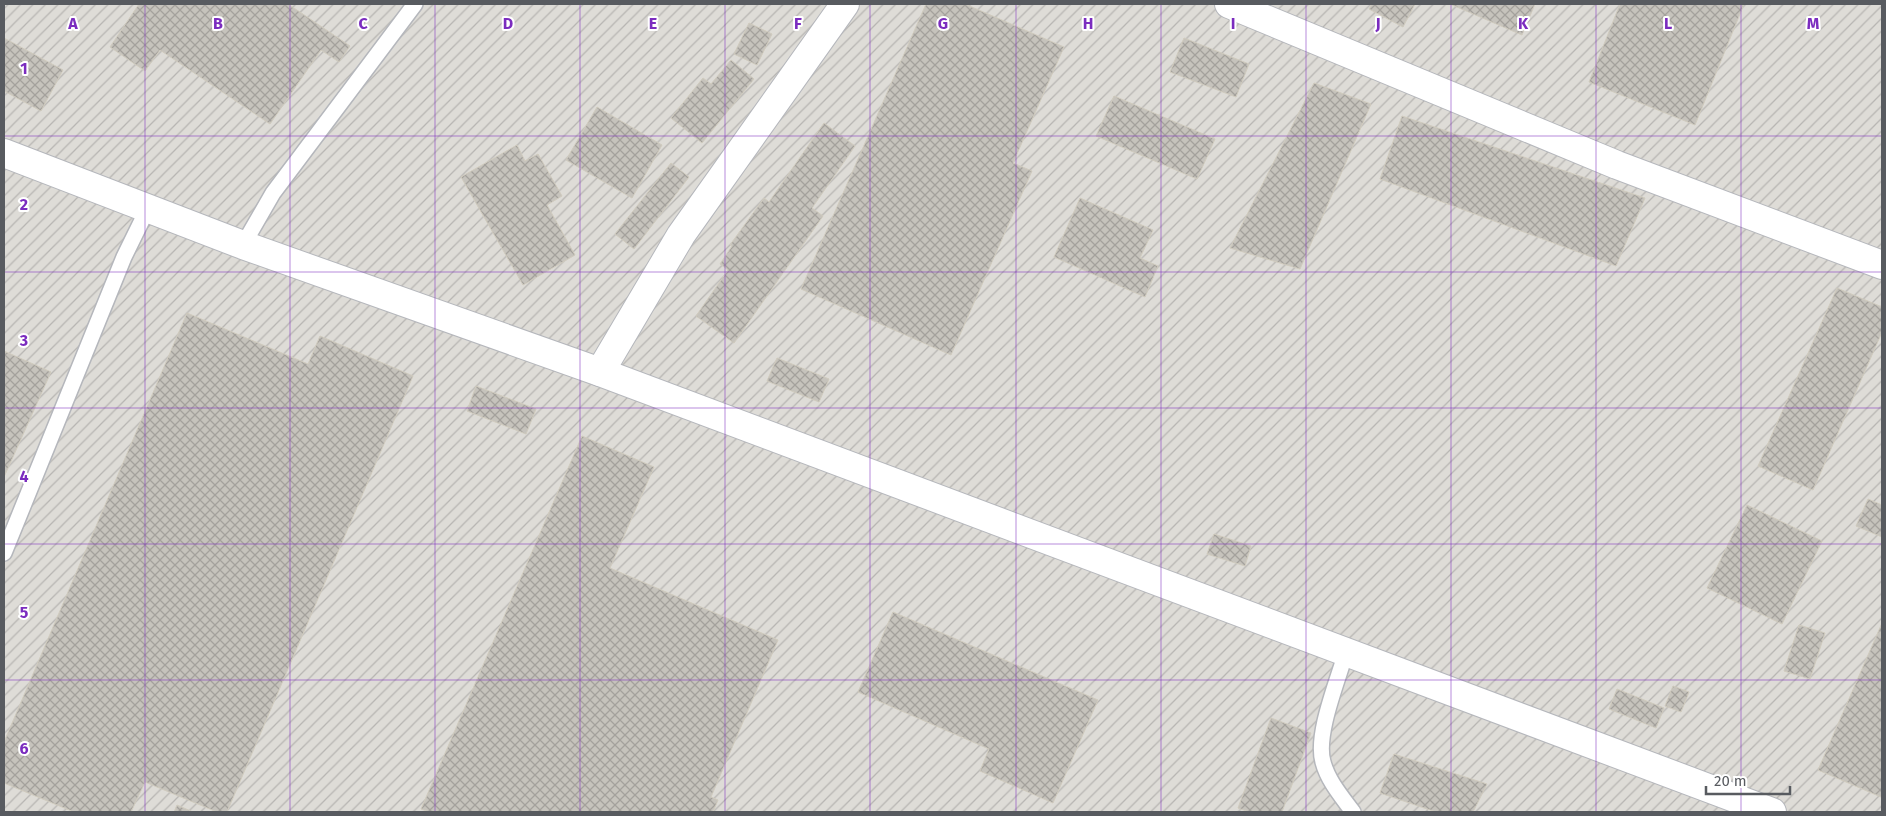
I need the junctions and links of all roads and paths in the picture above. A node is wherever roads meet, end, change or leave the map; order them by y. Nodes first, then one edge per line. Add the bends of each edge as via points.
1 (415, 4) edge
2 (845, 4) edge
3 (1229, 4) edge
4 (4, 153) edge
5 (148, 208) junction
6 (243, 245) junction
7 (1882, 265) edge
8 (600, 372) junction
9 (4, 553) edge
10 (1346, 652) junction
11 (1735, 806) edge
12 (1353, 812) edge
13 (1772, 812) edge

1 - 6 lane via 273,193
2 - 8 street via 681,236
3 - 7 street via 1617,165
4 - 5 street
5 - 6 street
5 - 9 lane via 124,256
6 - 8 street
8 - 10 street
10 - 11 street
10 - 12 lane via 1322,734 1323,762 1335,788
11 - 13 street

